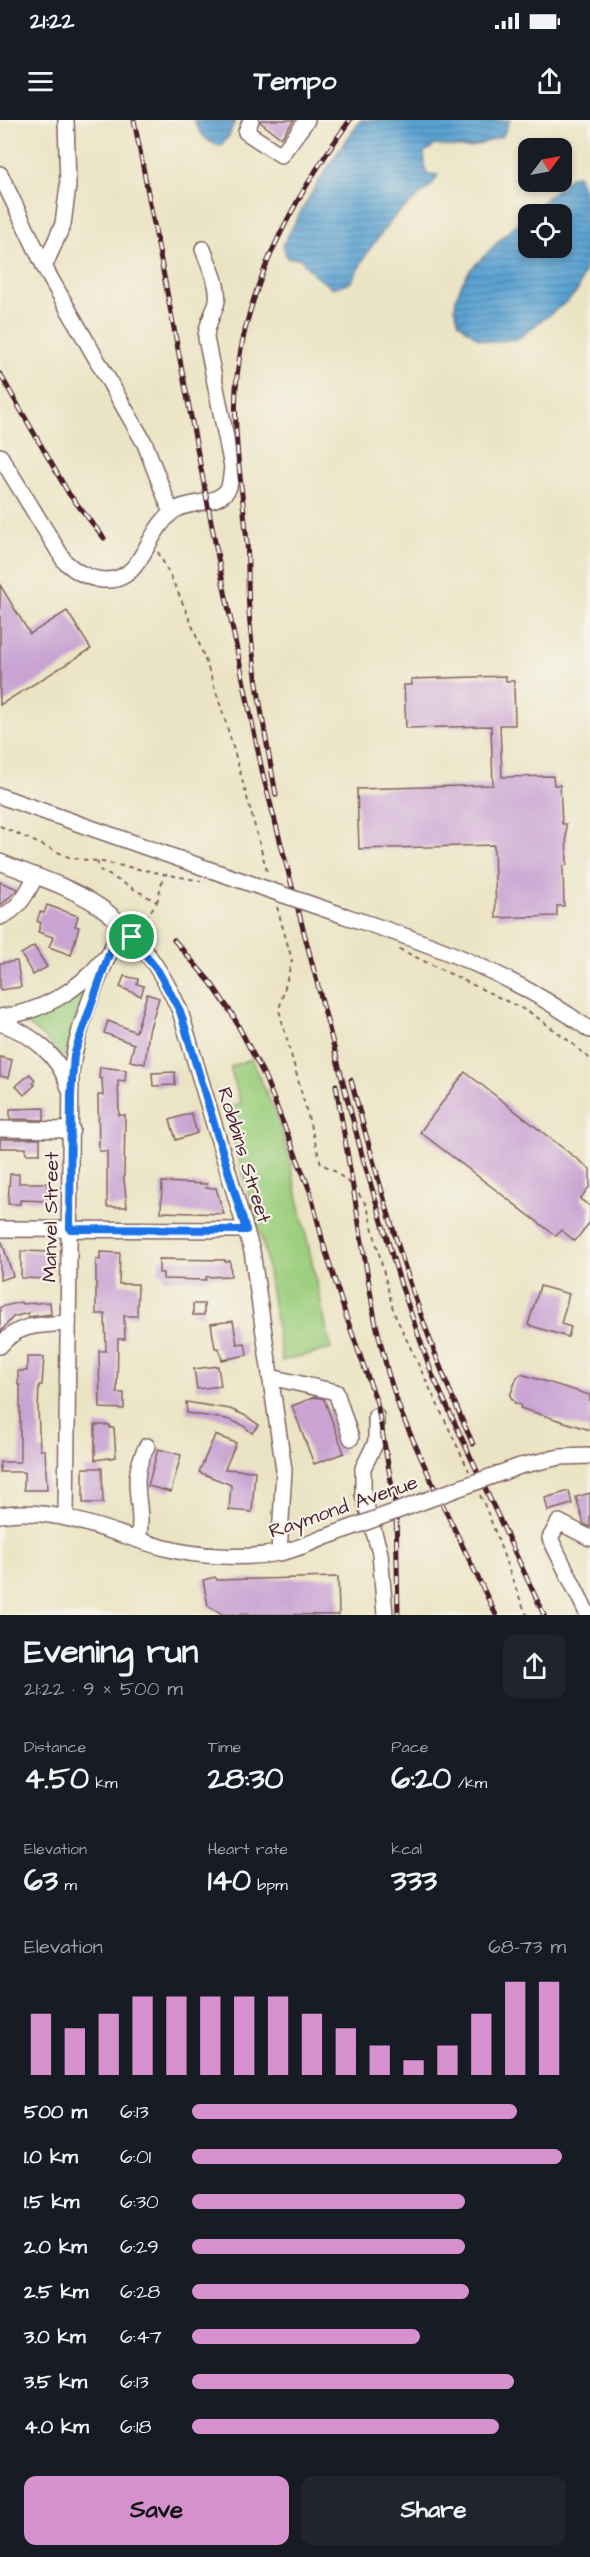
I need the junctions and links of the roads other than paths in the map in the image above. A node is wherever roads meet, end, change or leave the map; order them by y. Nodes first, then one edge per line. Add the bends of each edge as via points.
1 (66, 120) edge
2 (251, 120) edge
3 (307, 120) edge
4 (0, 174) edge
5 (202, 249) dead end
6 (44, 267) junction
7 (0, 456) edge
8 (171, 513) junction
9 (0, 796) edge
10 (0, 862) edge
11 (35, 877) junction
12 (0, 917) edge
13 (127, 931) junction
14 (109, 954) junction
15 (0, 1017) edge
16 (0, 1023) edge
17 (590, 1030) edge
18 (71, 1095) junction
19 (0, 1130) edge
20 (72, 1130) junction
21 (0, 1228) edge
22 (70, 1229) junction
23 (246, 1230) junction
24 (68, 1323) junction
25 (0, 1346) edge
26 (270, 1377) junction
27 (376, 1416) dead end
28 (351, 1438) dead end
29 (147, 1446) dead end
30 (590, 1456) edge
31 (0, 1515) edge
32 (66, 1518) junction
33 (590, 1538) edge
34 (138, 1540) junction
35 (279, 1553) junction
36 (385, 1615) edge
37 (588, 1615) edge

1 - 6 street via 68,186 63,224
2 - 3 street via 246,132 281,155
4 - 6 street
5 - 8 street via 217,299 206,338 232,466 229,488 221,497
6 - 8 street via 145,444
7 - 8 street via 65,562 96,580 112,579 132,568
9 - 17 street, bridge via 206,875 441,948 546,1000
10 - 11 street, Robbins Street
11 - 12 street via 17,906
11 - 13 street, Robbins Street via 92,902
13 - 14 street, Manvel Street
13 - 23 street, Robbins Street via 158,971 180,1011
14 - 15 street via 88,977 52,1001
14 - 18 street, Manvel Street via 78,1036
16 - 18 street via 24,1034 49,1054 67,1080
18 - 20 street, Manvel Street
19 - 20 street
20 - 22 street, Manvel Street
21 - 22 street
22 - 23 street
22 - 24 street, Manvel Street
23 - 26 street, Robbins Street
24 - 25 street via 19,1329
24 - 32 street, Manvel Street
26 - 28 street via 336,1392
26 - 35 street, Robbins Street via 284,1470
27 - 36 street via 376,1442 363,1468 363,1495 380,1553
29 - 34 street via 135,1489 141,1522
30 - 35 street, Raymond Avenue, bridge via 560,1457 520,1466
31 - 32 street, Raymond Avenue via 38,1513
32 - 34 street, Raymond Avenue
33 - 37 street via 559,1522 550,1538
34 - 35 street, Raymond Avenue via 182,1552 234,1556

